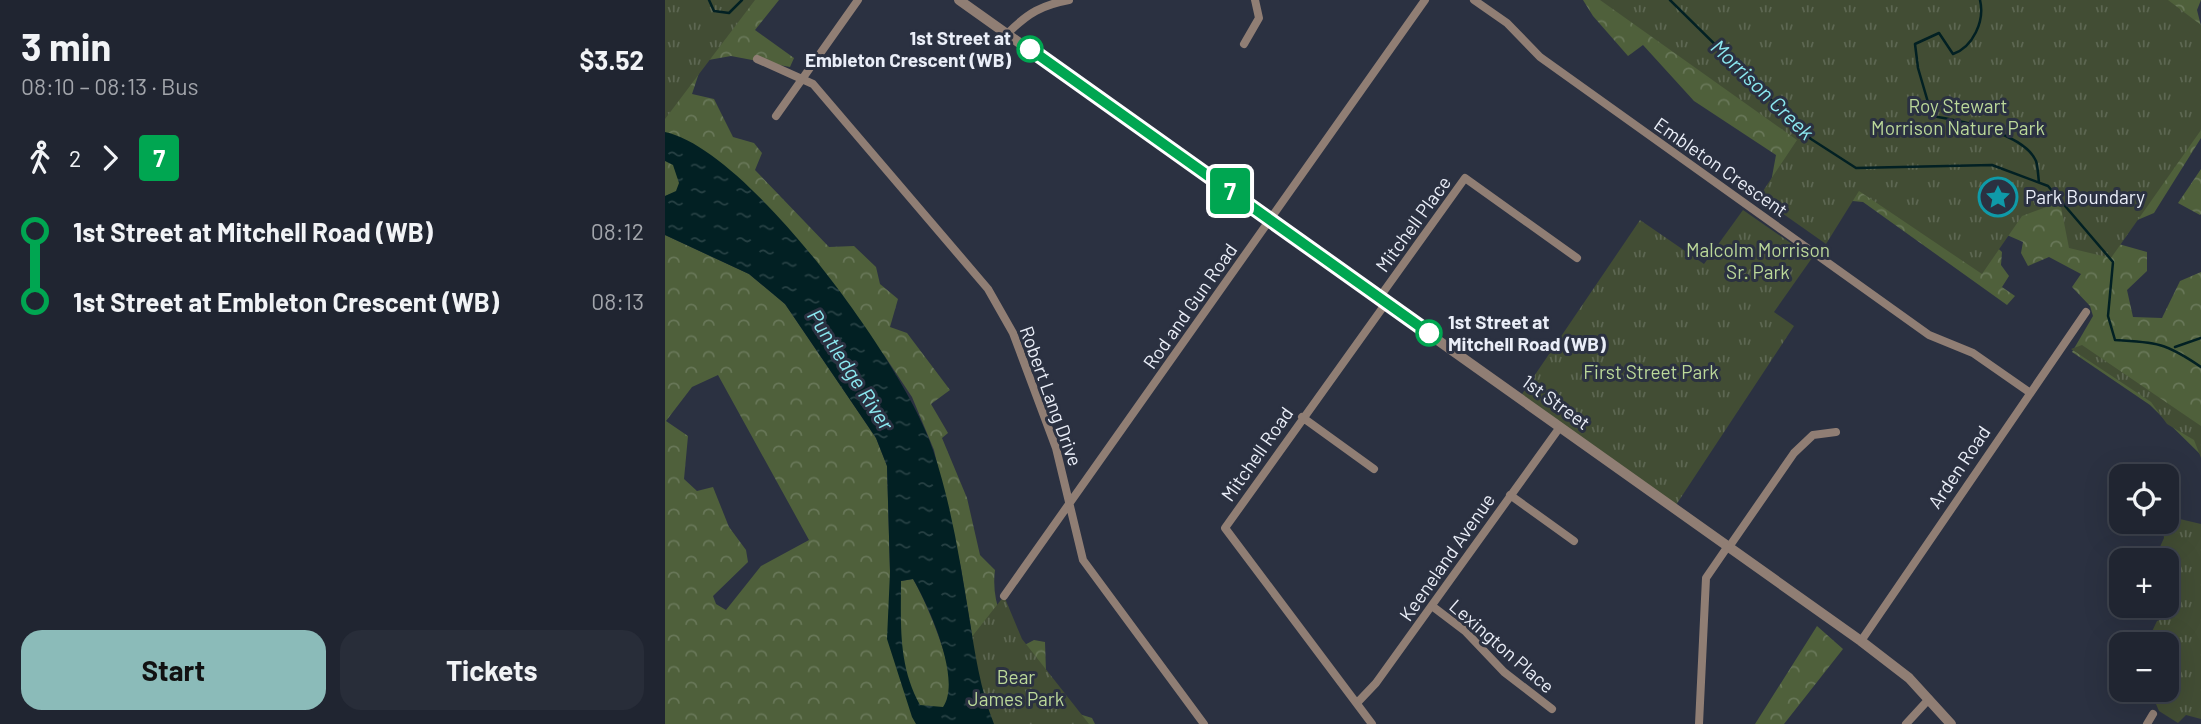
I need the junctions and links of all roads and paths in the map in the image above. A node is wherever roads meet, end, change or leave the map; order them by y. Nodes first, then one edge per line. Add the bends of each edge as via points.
1 (858, 0) edge
2 (959, 0) edge
3 (1069, 0) edge
4 (1255, 0) edge
5 (1425, 0) edge
6 (1474, 0) edge
7 (1008, 33) junction
8 (1244, 44) dead end
9 (757, 59) dead end
10 (801, 79) junction
11 (776, 116) dead end
12 (1270, 220) junction
13 (1577, 258) dead end
14 (1383, 300) junction
15 (2085, 312) dead end
16 (2029, 392) junction
17 (1302, 417) junction
18 (1560, 427) junction
19 (1836, 432) dead end
20 (1374, 469) dead end
21 (1510, 495) junction
22 (1071, 502) junction
23 (1574, 541) dead end
24 (1728, 546) junction
25 (1005, 596) dead end
26 (1432, 606) junction
27 (1861, 640) junction
28 (1929, 699) junction
29 (1357, 703) junction
30 (1552, 709) dead end
31 (2153, 714) dead end
32 (1204, 724) edge
33 (1372, 724) edge
34 (1699, 724) edge
35 (1906, 724) edge
36 (1951, 724) edge
37 (2147, 724) edge

1 - 10 street
2 - 7 street, 1st Street
3 - 7 street via 1027,13
4 - 8 street via 1259,18
5 - 12 street, Rod and Gun Road
6 - 16 street, Embleton Crescent via 1507,23 1539,57 1929,335 1973,353
7 - 12 street, 1st Street
9 - 10 street, Robert Lang Drive
10 - 11 street
10 - 22 street, Robert Lang Drive via 813,83 988,289 1013,333
12 - 14 street, 1st Street
12 - 22 street, Rod and Gun Road
13 - 14 street, Mitchell Place via 1465,178
14 - 17 street, Mitchell Road
14 - 18 street, 1st Street
15 - 16 street, Arden Road
16 - 27 street, Arden Road
17 - 20 street
17 - 29 street, Mitchell Road via 1225,528
18 - 21 street, Keeneland Avenue
18 - 24 street, 1st Street
19 - 24 street via 1813,435 1794,453
21 - 23 street
21 - 26 street, Keeneland Avenue
22 - 25 street, Rod and Gun Road
22 - 32 street, Robert Lang Drive via 1083,560
24 - 27 street, 1st Street
24 - 34 street via 1706,578
26 - 29 street, Keeneland Avenue
26 - 30 street, Lexington Place
27 - 28 street, 1st Street
28 - 35 street
28 - 36 street, 1st Street
29 - 33 street, Mitchell Road
31 - 37 street

